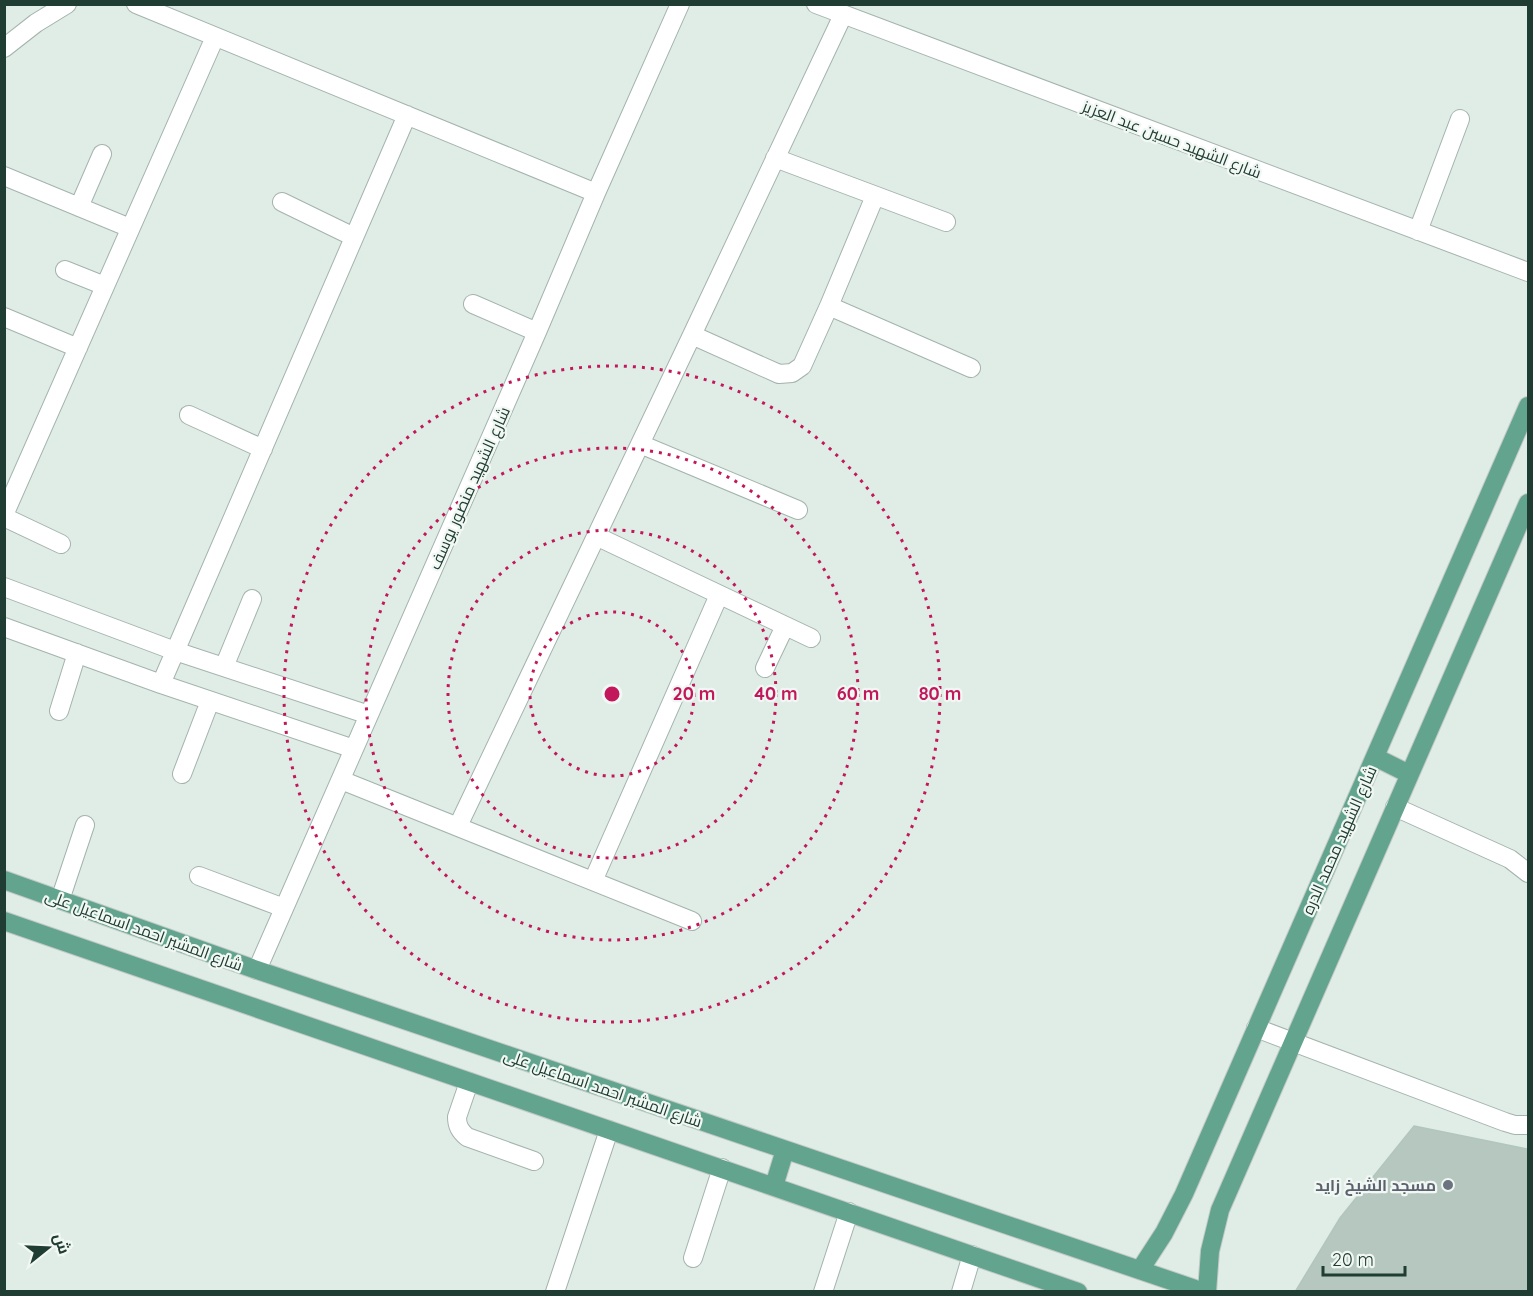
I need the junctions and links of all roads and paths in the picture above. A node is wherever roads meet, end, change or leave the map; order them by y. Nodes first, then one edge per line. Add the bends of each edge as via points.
1 (67, 4) edge
2 (136, 4) edge
3 (680, 4) edge
4 (816, 4) edge
5 (843, 15) junction
6 (215, 37) junction
7 (4, 48) edge
8 (407, 115) junction
9 (1460, 118) dead end
10 (102, 154) dead end
11 (775, 158) junction
12 (4, 176) edge
13 (596, 193) junction
14 (875, 196) junction
15 (282, 202) dead end
16 (79, 207) junction
17 (946, 222) dead end
18 (130, 228) junction
19 (1418, 231) junction
20 (354, 237) junction
21 (64, 270) dead end
22 (1528, 272) edge
23 (105, 286) junction
24 (473, 304) dead end
25 (829, 306) junction
26 (4, 317) edge
27 (537, 332) junction
28 (692, 335) junction
29 (78, 348) junction
30 (971, 368) dead end
31 (1528, 406) edge
32 (189, 415) dead end
33 (640, 444) junction
34 (263, 448) junction
35 (1528, 503) edge
36 (798, 510) dead end
37 (4, 516) edge
38 (1524, 529) edge
39 (596, 537) junction
40 (62, 544) dead end
41 (4, 588) edge
42 (720, 595) junction
43 (252, 599) dead end
44 (785, 626) junction
45 (4, 627) edge
46 (811, 638) dead end
47 (175, 651) junction
48 (77, 653) junction
49 (224, 666) junction
50 (765, 668) dead end
51 (161, 684) junction
52 (210, 701) junction
53 (59, 711) dead end
54 (369, 715) junction
55 (354, 749) junction
56 (1375, 757) junction
57 (182, 774) dead end
58 (1409, 774) junction
59 (341, 780) junction
60 (1395, 807) junction
61 (85, 825) dead end
62 (458, 826) junction
63 (1528, 873) edge
64 (198, 876) dead end
65 (4, 880) edge
66 (593, 881) junction
67 (60, 900) junction
68 (285, 908) junction
69 (4, 921) edge
70 (692, 921) dead end
71 (257, 970) junction
72 (1257, 1028) junction
73 (1293, 1042) junction
74 (469, 1082) junction
75 (1528, 1125) edge
76 (609, 1130) junction
77 (785, 1150) junction
78 (534, 1161) dead end
79 (722, 1168) junction
80 (774, 1186) junction
81 (849, 1212) junction
82 (972, 1255) junction
83 (693, 1258) dead end
84 (1140, 1270) junction
85 (555, 1292) edge
86 (823, 1292) edge
87 (961, 1292) edge
88 (1078, 1292) edge
89 (1205, 1292) edge

1 - 7 street
2 - 6 street
3 - 13 street, شارع الشهيد منصور يوسف
4 - 5 street, شارع الشهيد حسين عبد العزيز
5 - 11 street
5 - 19 street, شارع الشهيد حسين عبد العزيز
6 - 8 street
6 - 18 street
8 - 13 street
8 - 20 street
9 - 19 street
10 - 16 street
11 - 14 street
11 - 28 street
12 - 16 street
13 - 27 street, شارع الشهيد منصور يوسف
14 - 17 street
14 - 25 street
15 - 20 street
16 - 18 street
18 - 23 street
19 - 22 street, شارع الشهيد حسين عبد العزيز
20 - 34 street
21 - 23 street
23 - 29 street
24 - 27 street
25 - 28 street via 802,366 792,373 779,374
25 - 30 street
26 - 29 street
27 - 54 street, شارع الشهيد منصور يوسف
28 - 33 street
29 - 37 street
31 - 56 main road, شارع الشهيد محمد الدره
32 - 34 street
33 - 36 street
33 - 39 street
34 - 47 street
35 - 38 main road
37 - 40 street
38 - 58 main road
39 - 42 street
39 - 62 street
41 - 47 street
42 - 44 street
42 - 66 street
43 - 49 street
44 - 46 street
44 - 50 street
45 - 48 street
47 - 49 street
47 - 51 street
48 - 51 street
48 - 53 street
49 - 54 street
51 - 52 street
52 - 55 street
52 - 57 street
54 - 55 street, شارع الشهيد منصور يوسف
55 - 59 street, شارع الشهيد منصور يوسف
56 - 58 main road
56 - 72 main road, شارع الشهيد محمد الدره
58 - 60 main road
59 - 62 street
59 - 68 street, شارع الشهيد منصور يوسف
60 - 63 street via 1510,859
60 - 73 main road
61 - 67 street
62 - 66 street
64 - 68 street
65 - 67 main road, شارع المشير احمد اسماعيل على
66 - 70 street
67 - 71 main road, شارع المشير احمد اسماعيل على
68 - 71 street, شارع الشهيد منصور يوسف
69 - 74 main road
71 - 77 main road, شارع المشير احمد اسماعيل على
72 - 73 street
72 - 84 main road, شارع الشهيد محمد الدره via 1184,1194
73 - 75 street via 1505,1122
73 - 89 main road via 1220,1210
74 - 76 main road
74 - 78 street via 457,1123 462,1133
76 - 79 main road
76 - 85 street
77 - 80 main road
77 - 84 main road, شارع المشير احمد اسماعيل على
79 - 80 main road
79 - 83 street
80 - 81 main road
81 - 82 main road
81 - 86 street
82 - 87 street
82 - 88 main road
84 - 89 main road, شارع المشير احمد اسماعيل على

